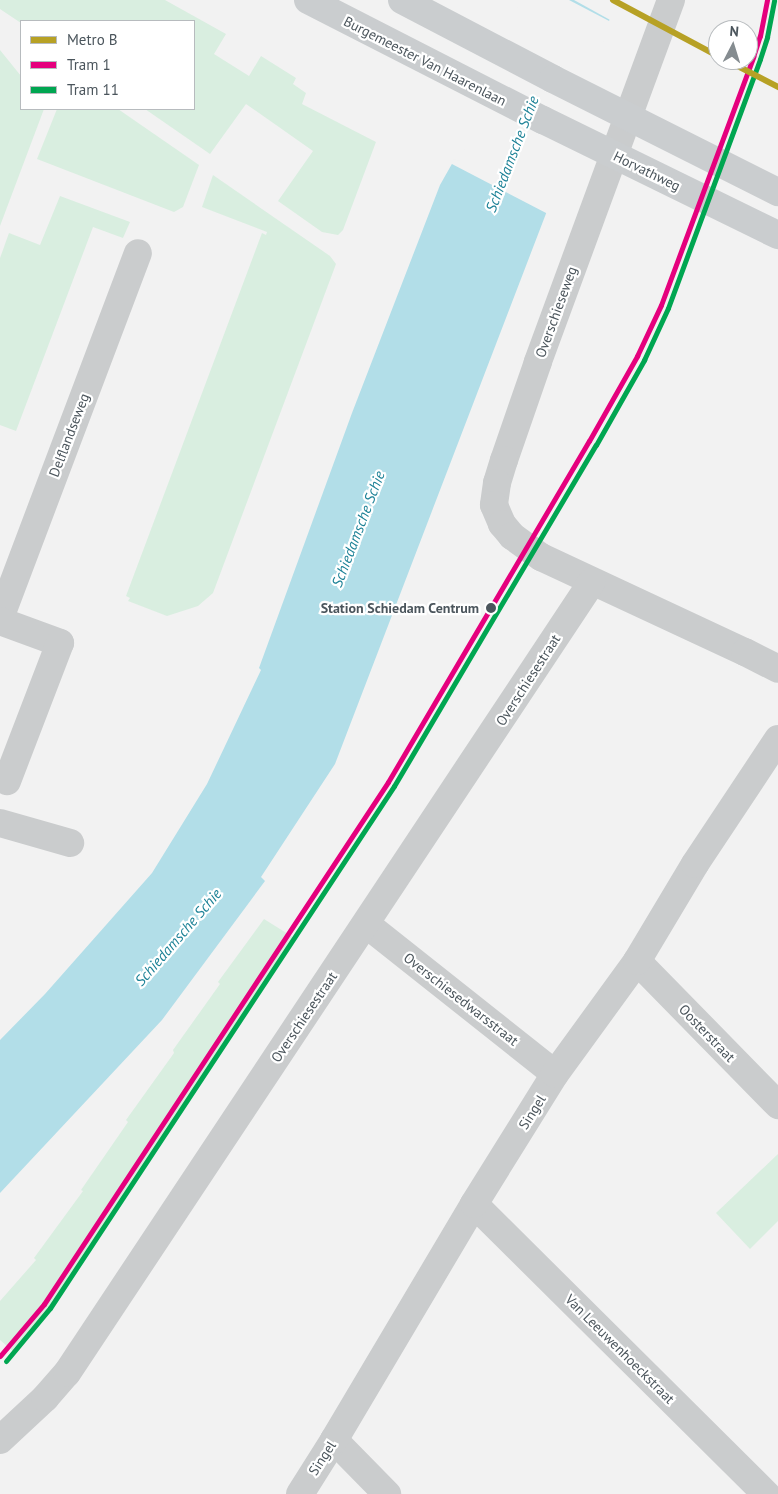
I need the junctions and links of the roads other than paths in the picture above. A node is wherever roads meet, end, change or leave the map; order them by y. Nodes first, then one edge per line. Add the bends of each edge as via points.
1 (308, 0) edge
2 (671, 0) edge
3 (411, 5) edge
4 (543, 120) joint
5 (778, 192) edge
6 (778, 235) edge
7 (138, 252) dead end
8 (592, 582) junction
9 (0, 619) edge
10 (778, 669) edge
11 (778, 738) edge
12 (7, 781) dead end
13 (0, 823) edge
14 (70, 843) dead end
15 (366, 924) junction
16 (637, 960) junction
17 (555, 1074) junction
18 (778, 1105) edge
19 (474, 1204) junction
20 (0, 1440) edge
21 (334, 1440) junction
22 (300, 1494) edge
23 (387, 1494) edge
24 (766, 1494) edge

1 - 4 main road, Burgemeester Van Haarenlaan
2 - 8 street, Overschieseweg via 532,380 499,475 494,505 502,524 512,536 541,557
3 - 5 main road, bridge
4 - 6 main road, Horvathweg, bridge
7 - 9 street, Delflandseweg
8 - 10 street, Overschieseweg
8 - 15 street, Overschiesestraat
9 - 12 street, Delflandseweg via 60,643
11 - 16 street, Singel via 695,864
13 - 14 street
15 - 17 street, Overschiesedwarsstraat
15 - 20 street, Overschiesestraat via 67,1373
16 - 17 street, Singel
16 - 18 street, Oosterstraat
17 - 19 street, Singel
19 - 21 street, Singel
19 - 24 street, Van Leeuwenhoeckstraat
21 - 22 street, Singel
21 - 23 street

